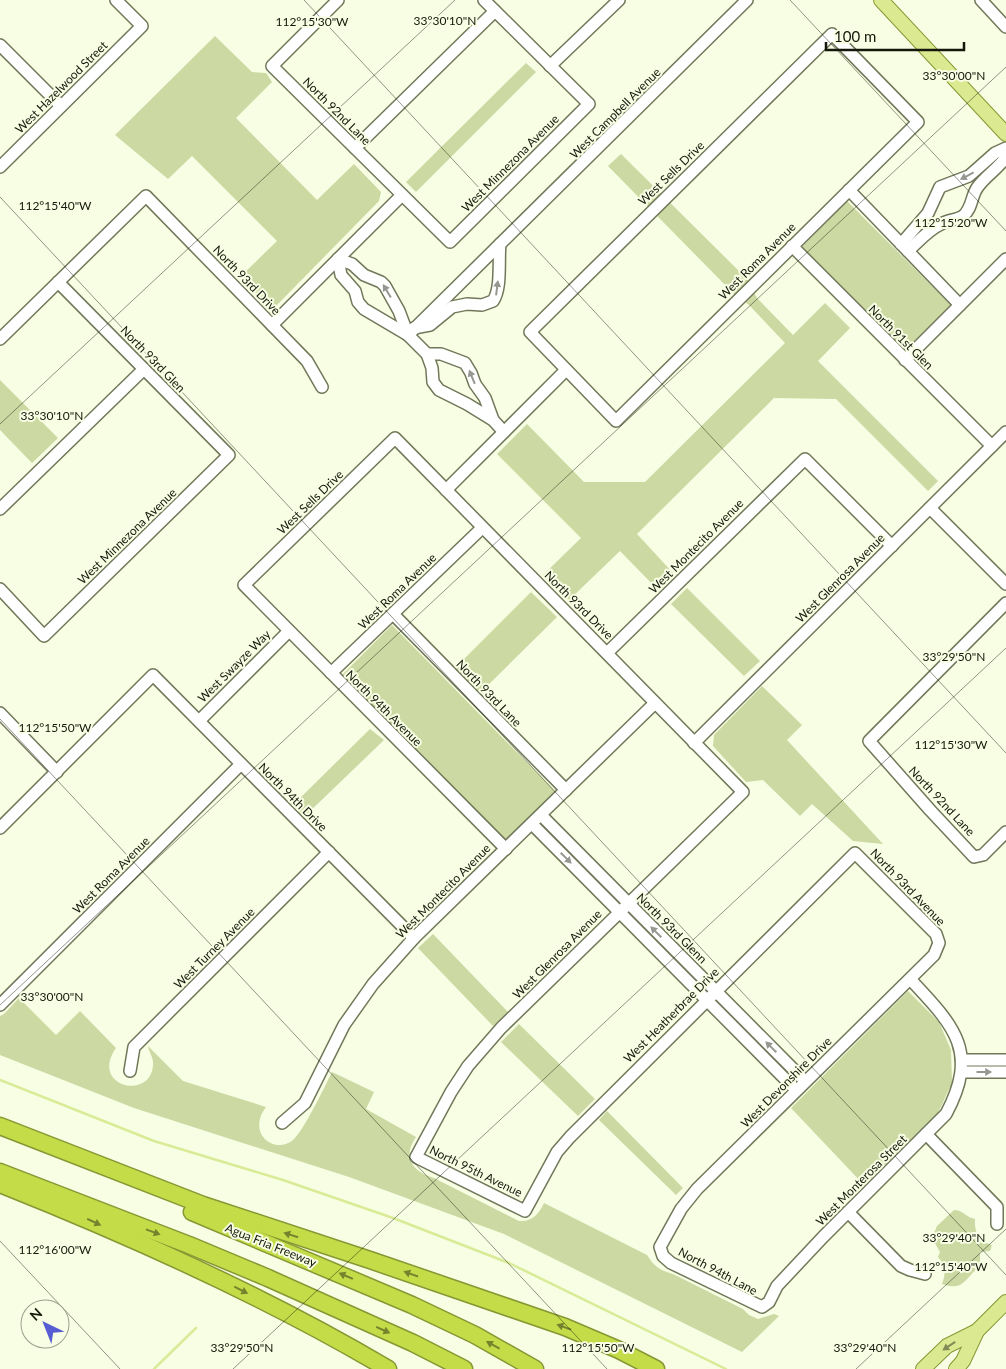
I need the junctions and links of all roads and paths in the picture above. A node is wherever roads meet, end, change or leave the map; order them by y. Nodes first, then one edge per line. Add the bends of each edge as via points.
1 (116, 0) edge
2 (338, 0) edge
3 (484, 0) edge
4 (619, 0) edge
5 (747, 0) edge
6 (881, 0) edge
7 (981, 0) edge
8 (495, 11) junction
9 (1006, 27) edge
10 (0, 45) edge
11 (550, 66) junction
12 (61, 106) junction
13 (918, 122) joint
14 (1006, 134) edge
15 (355, 148) junction
16 (1006, 148) edge
17 (1006, 157) edge
18 (0, 167) edge
19 (849, 190) junction
20 (402, 195) junction
21 (931, 207) junction
22 (948, 221) junction
23 (450, 242) joint
24 (500, 244) junction
25 (792, 246) junction
26 (904, 248) junction
27 (338, 259) junction
28 (1006, 259) edge
29 (58, 282) junction
30 (462, 282) junction
31 (471, 305) junction
32 (960, 305) junction
33 (272, 325) junction
34 (411, 331) junction
35 (0, 339) edge
36 (426, 354) junction
37 (904, 360) junction
38 (144, 369) junction
39 (566, 370) junction
40 (322, 387) dead end
41 (493, 420) junction
42 (504, 432) junction
43 (1006, 432) edge
44 (395, 438) joint
45 (992, 446) junction
46 (229, 455) joint
47 (446, 490) junction
48 (930, 508) junction
49 (0, 510) edge
50 (482, 528) junction
51 (892, 546) junction
52 (1006, 584) edge
53 (244, 586) joint
54 (0, 589) edge
55 (1006, 603) edge
56 (393, 614) junction
57 (289, 632) junction
58 (607, 653) junction
59 (331, 674) junction
60 (655, 703) junction
61 (0, 713) edge
62 (198, 721) junction
63 (694, 743) junction
64 (241, 764) junction
65 (56, 772) junction
66 (566, 790) junction
67 (743, 792) joint
68 (541, 815) junction
69 (532, 824) junction
70 (0, 828) edge
71 (1006, 832) edge
72 (506, 849) junction
73 (329, 852) junction
74 (855, 852) joint
75 (628, 903) junction
76 (620, 912) junction
77 (414, 938) junction
78 (939, 942) joint
79 (910, 980) junction
80 (715, 991) junction
81 (706, 999) junction
82 (0, 1005) edge
83 (962, 1060) junction
84 (1006, 1060) edge
85 (130, 1071) dead end
86 (962, 1072) junction
87 (1006, 1072) edge
88 (806, 1082) junction
89 (796, 1090) junction
90 (282, 1123) dead end
91 (0, 1126) edge
92 (926, 1134) junction
93 (0, 1136) edge
94 (416, 1157) joint
95 (0, 1172) edge
96 (0, 1184) edge
97 (525, 1211) joint
98 (848, 1212) junction
99 (997, 1224) dead end
100 (660, 1247) joint
101 (926, 1274) dead end
102 (769, 1302) joint
103 (1006, 1302) edge
104 (977, 1331) junction
105 (388, 1369) edge
106 (464, 1369) edge
107 (535, 1369) edge
108 (656, 1369) edge
109 (923, 1369) edge
110 (956, 1369) edge

1 - 12 street, West Hazelwood Street via 142,26
2 - 15 street, North 92nd Lane via 272,66
3 - 8 street
4 - 11 street
5 - 24 street, West Campbell Avenue
6 - 14 main road
7 - 9 street
8 - 11 street
8 - 15 street
10 - 12 street
11 - 23 street, West Minnezona Avenue via 589,104
12 - 18 street, West Hazelwood Street
13 - 19 street, West Roma Avenue
13 - 39 street, West Sells Drive via 832,34 530,332
15 - 20 street, North 92nd Lane
16 -> 21 street via 995,153 969,176 940,187
17 - 22 street via 982,181 965,214
19 - 25 street, West Roma Avenue
19 - 26 street
20 - 23 street, North 92nd Lane
20 - 27 street
21 - 22 street
21 - 26 street
22 - 26 street
24 - 30 street, West Campbell Avenue
31 -> 24 street via 488,304 496,297
25 - 37 street, North 91st Glen
25 - 39 street, West Roma Avenue via 616,421
26 - 32 street
27 - 33 street
34 -> 27 street via 385,286 352,264
27 - 34 street via 341,275 355,291 364,309
28 - 32 street
29 - 33 street, North 93rd Drive via 146,196
29 - 35 street
29 - 38 street, North 93rd Glen
30 - 31 street via 461,292
30 - 34 street, West Campbell Avenue
31 - 34 street via 452,307 430,325
32 - 37 street
33 - 40 street, North 93rd Drive via 307,361
34 - 36 street
36 - 41 street via 439,390
41 -> 36 street via 485,398 465,363 441,354
37 - 45 street, North 91st Glen
38 - 46 street, North 93rd Glen
38 - 49 street
39 - 42 street
41 - 42 street
42 - 47 street
43 - 45 street, West Glenrosa Avenue
44 - 47 street, North 93rd Drive
44 - 53 street, West Sells Drive
45 - 48 street, West Glenrosa Avenue
46 - 54 street, West Minnezona Avenue via 44,636
47 - 50 street, North 93rd Drive
48 - 51 street, West Glenrosa Avenue
48 - 52 street
50 - 56 street, West Roma Avenue
50 - 58 street, North 93rd Drive
51 - 58 street, West Montecito Avenue via 805,459
51 - 63 street, West Glenrosa Avenue
53 - 57 street, North 94th Avenue
55 - 71 street, North 92nd Lane via 869,741 974,857 983,855
56 - 59 street, West Roma Avenue
56 - 66 street, North 93rd Lane
57 - 59 street, North 94th Avenue
57 - 62 street, West Swayze Way
58 - 60 street, North 93rd Drive
59 - 72 street, North 94th Avenue
60 - 63 street, North 93rd Drive
60 - 66 street, West Montecito Avenue
61 - 65 street
62 - 64 street, North 94th Drive
62 - 65 street, North 94th Drive via 153,675
63 - 67 street, North 93rd Drive
64 - 73 street, North 94th Drive
64 - 82 street, West Roma Avenue
65 - 70 street
66 - 68 street, West Montecito Avenue
67 - 75 street, West Glenrosa Avenue
68 - 69 street, West Montecito Avenue
68 - 75 street, North 93rd Glenn
69 - 72 street, West Montecito Avenue
69 -> 76 street, North 93rd Glenn
72 - 77 street, West Montecito Avenue
73 - 77 street, North 94th Drive
73 - 85 street, West Turney Avenue via 134,1047
74 - 78 street, North 93rd Avenue via 936,934
74 - 80 street, West Heatherbrae Drive
75 - 76 street, West Glenrosa Avenue
80 -> 75 street, North 93rd Glenn
76 - 81 street, North 93rd Glenn
76 - 94 street, West Glenrosa Avenue via 468,1066
77 - 90 street, West Montecito Avenue via 373,984 344,1025 305,1103
78 - 79 street, West Devonshire Drive via 934,955
79 - 83 street via 942,1014 953,1032
79 - 88 street, West Devonshire Drive
80 - 81 street, West Heatherbrae Drive
88 -> 80 street, North 93rd Glenn
81 - 89 street, North 93rd Glenn
81 - 97 street, West Heatherbrae Drive via 557,1152
83 - 84 street
83 - 86 street
86 -> 87 street
86 - 92 street, West Monterosa Street via 946,1114
88 - 89 street, West Devonshire Drive
89 - 100 street, West Devonshire Drive via 697,1189 681,1209
108 -> 91 highway via 565,1327 211,1208
92 - 98 street, West Monterosa Street
92 - 99 street via 997,1207
107 -> 93 highway, Agua Fria Freeway via 459,1327 364,1284
94 - 97 street, North 95th Avenue
95 -> 106 highway via 189,1245 413,1343
96 -> 105 highway via 83,1217 220,1280 318,1329
98 - 101 street via 901,1266
98 - 102 street, West Monterosa Street via 777,1286
100 - 102 street, North 94th Lane via 663,1256 680,1268 756,1306 762,1307
103 - 104 main road
104 -> 109 main road via 947,1346
104 - 110 main road

